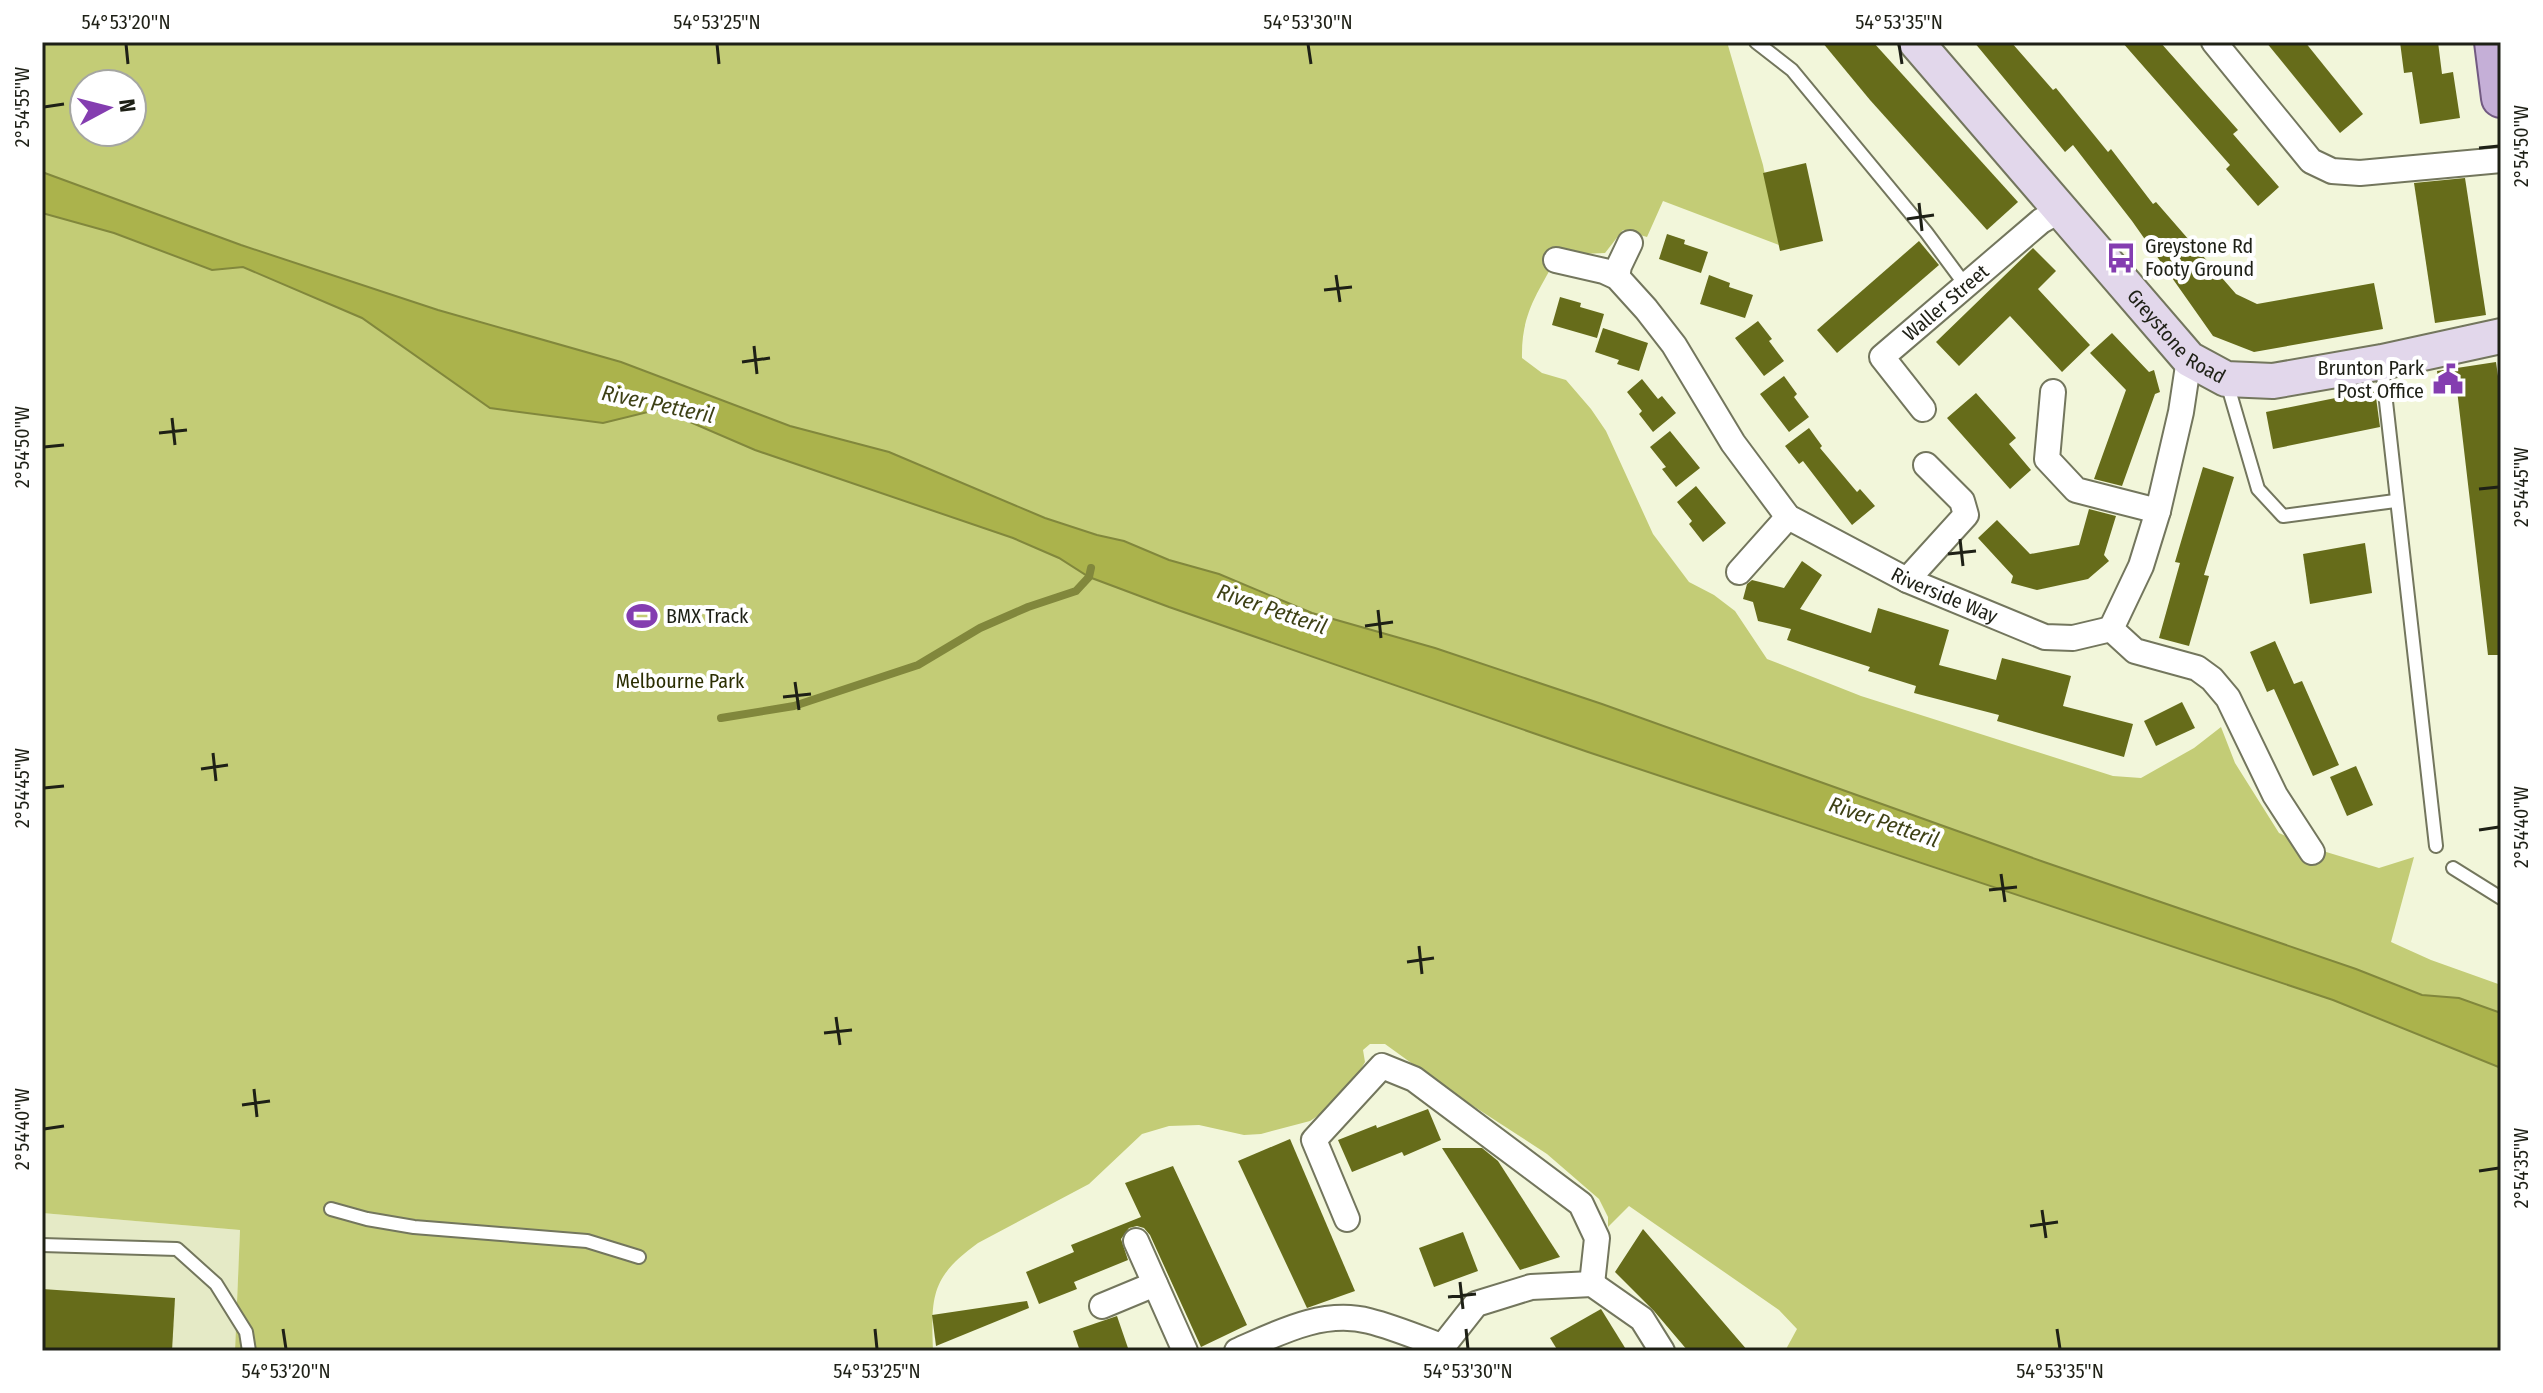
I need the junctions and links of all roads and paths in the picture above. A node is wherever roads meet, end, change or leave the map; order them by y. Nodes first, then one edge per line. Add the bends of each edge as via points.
1 (1756, 42) edge
2 (1916, 42) edge
3 (2214, 42) edge
4 (2494, 42) edge
5 (2501, 98) edge
6 (2501, 160) edge
7 (2062, 209) junction
8 (1630, 243) dead end
9 (1556, 260) dead end
10 (1617, 277) junction
11 (1966, 286) junction
12 (2501, 336) edge
13 (2189, 359) junction
14 (2382, 362) junction
15 (2226, 379) junction
16 (2053, 392) dead end
17 (1923, 409) dead end
18 (1926, 465) dead end
19 (2395, 501) junction
20 (2158, 511) junction
21 (1788, 517) junction
22 (1739, 572) dead end
23 (1907, 580) junction
24 (2111, 629) junction
25 (2436, 846) dead end
26 (2312, 852) dead end
27 (2453, 868) dead end
28 (2501, 898) edge
29 (331, 1209) dead end
30 (1347, 1219) dead end
31 (1136, 1241) dead end
32 (42, 1245) edge
33 (639, 1257) dead end
34 (1155, 1284) junction
35 (1592, 1284) junction
36 (1102, 1306) dead end
37 (1440, 1348) edge
38 (249, 1351) edge
39 (1185, 1351) edge
40 (1237, 1351) edge
41 (1662, 1351) edge

1 - 11 lane via 1792,70
2 - 7 street, Greystone Road
3 - 6 street via 2311,161 2332,171
4 - 5 main road
7 - 11 street, Waller Street
7 - 13 street, Greystone Road
8 - 10 street
9 - 10 street
10 - 21 street, Riverside Way via 1674,345 1733,443
11 - 17 street, Waller Street via 1882,357
12 - 14 street, Greystone Road
13 - 15 street, Greystone Road
13 - 20 street
14 - 15 street, Greystone Road via 2273,381
14 - 19 lane
15 - 19 lane via 2258,489 2283,516
16 - 20 street via 2047,459 2076,490
18 - 23 street via 1962,501 1966,515
19 - 25 lane
20 - 24 street via 2141,566
21 - 22 street
21 - 23 street, Riverside Way
23 - 24 street, Riverside Way via 2045,637 2073,638
24 - 26 street via 2135,651 2197,668 2212,679 2228,698 2275,795
27 - 28 lane
29 - 33 lane via 414,1227 587,1241
30 - 35 street via 1314,1140 1382,1066 1414,1079 1581,1204 1597,1238
31 - 34 street
32 - 38 lane via 177,1249 216,1284 246,1332
34 - 36 street
34 - 39 street
35 - 37 street via 1531,1287 1476,1304
35 - 41 street via 1642,1319
37 - 40 street via 1367,1320 1321,1319

